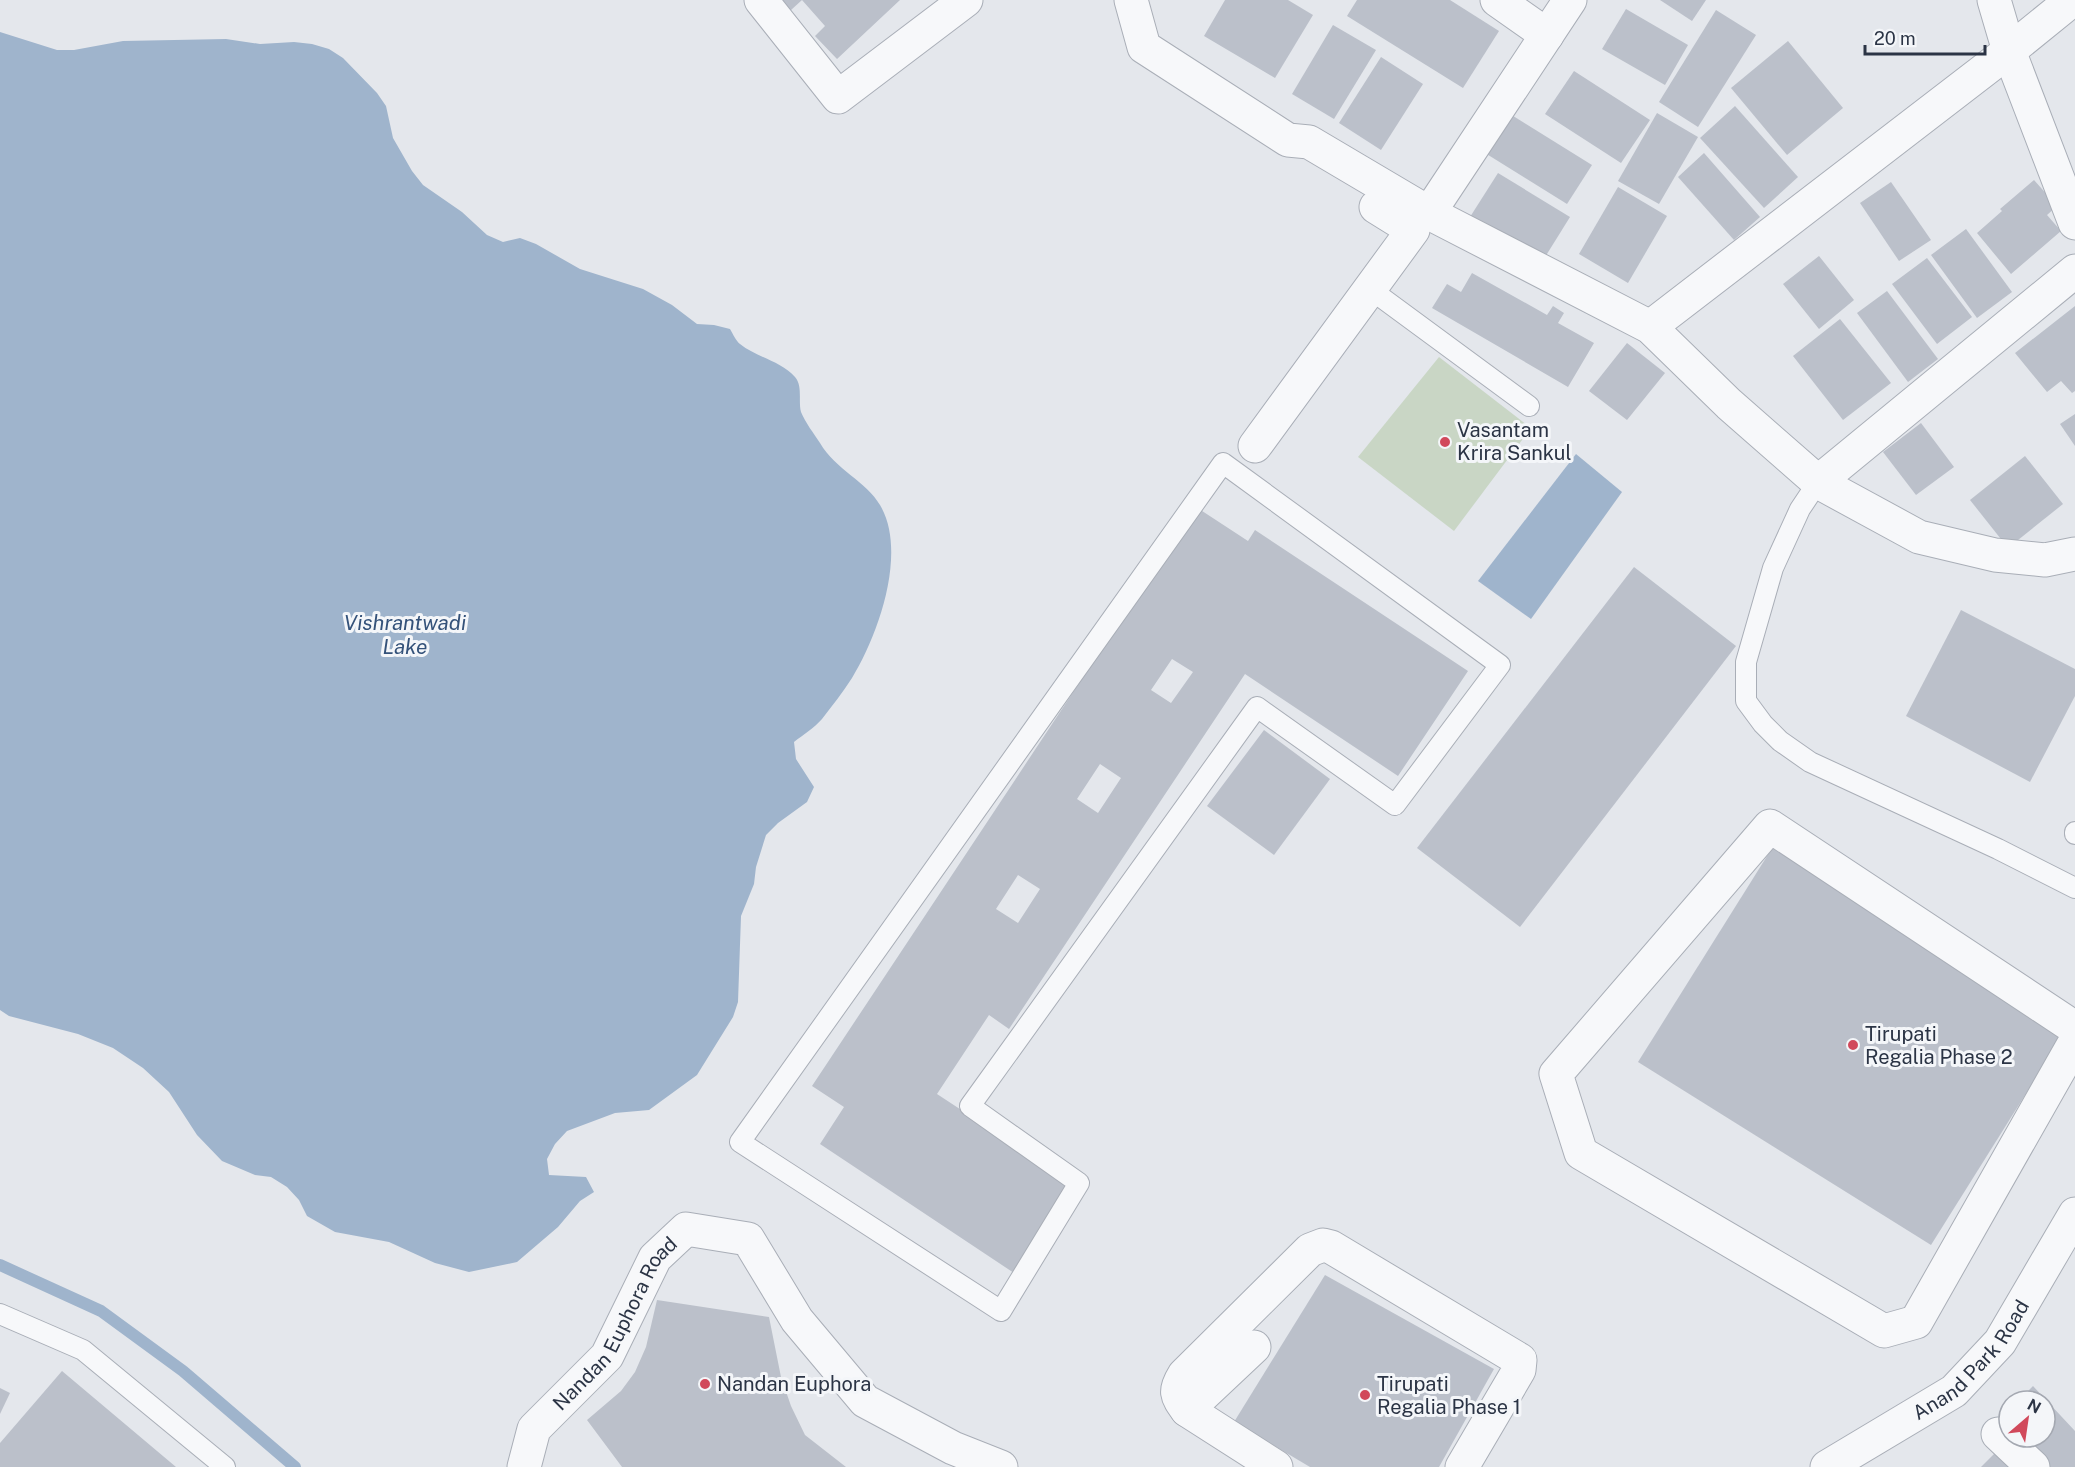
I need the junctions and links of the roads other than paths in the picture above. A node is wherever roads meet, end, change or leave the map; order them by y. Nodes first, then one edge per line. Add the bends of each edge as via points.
1 (761, 0) edge
2 (966, 0) edge
3 (1131, 0) edge
4 (1497, 0) edge
5 (1570, 0) edge
6 (1995, 0) edge
7 (2072, 0) edge
8 (1547, 35) junction
9 (2009, 51) junction
10 (1288, 140) junction
11 (1429, 213) junction
12 (2075, 223) edge
13 (2075, 271) edge
14 (1370, 289) junction
15 (1650, 327) junction
16 (1529, 406) dead end
17 (1255, 446) joint
18 (1234, 472) junction
19 (1818, 482) junction
20 (2075, 554) edge
21 (2075, 888) edge
22 (2075, 1028) edge
23 (2075, 1041) edge
24 (2075, 1214) edge
25 (0, 1314) edge
26 (1254, 1347) dead end
27 (1186, 1410) junction
28 (2014, 1449) edge
29 (225, 1467) edge
30 (524, 1467) edge
31 (1001, 1467) edge
32 (1276, 1467) edge
33 (1462, 1467) edge
34 (1827, 1467) edge
35 (2033, 1467) edge

1 - 2 street via 838,97
3 - 10 street via 1144,47
4 - 8 street
5 - 8 street
6 - 9 street
7 - 9 street
8 - 11 street
9 - 12 street
9 - 15 street
10 - 11 street via 1309,142
10 - 14 street via 1298,158 1413,230
11 - 15 street
13 - 19 street
14 - 16 lane
14 - 17 street
15 - 19 street via 1729,404
17 - 18 lane
18 - 18 lane via 1223,464 740,1142 1000,1311 1079,1183 970,1106 1257,707 1395,805 1500,665
19 - 20 street via 1919,537 1995,555 2045,560
19 - 21 lane via 1800,509 1773,568 1746,662 1746,701 1780,741 1810,762
22 - 23 street via 1770,826 1556,1074 1581,1153 1884,1331 1916,1322
24 - 34 street, Anand Park Road via 2000,1342 1954,1391
25 - 29 lane via 83,1350
26 - 27 street
27 - 32 street
27 - 33 street via 1177,1397 1184,1376 1310,1250 1323,1245 1520,1360 1520,1370
28 - 35 street
30 - 31 street, Nandan Euphora Road via 534,1429 607,1356 655,1258 686,1229 748,1239 797,1320 865,1401 952,1448

